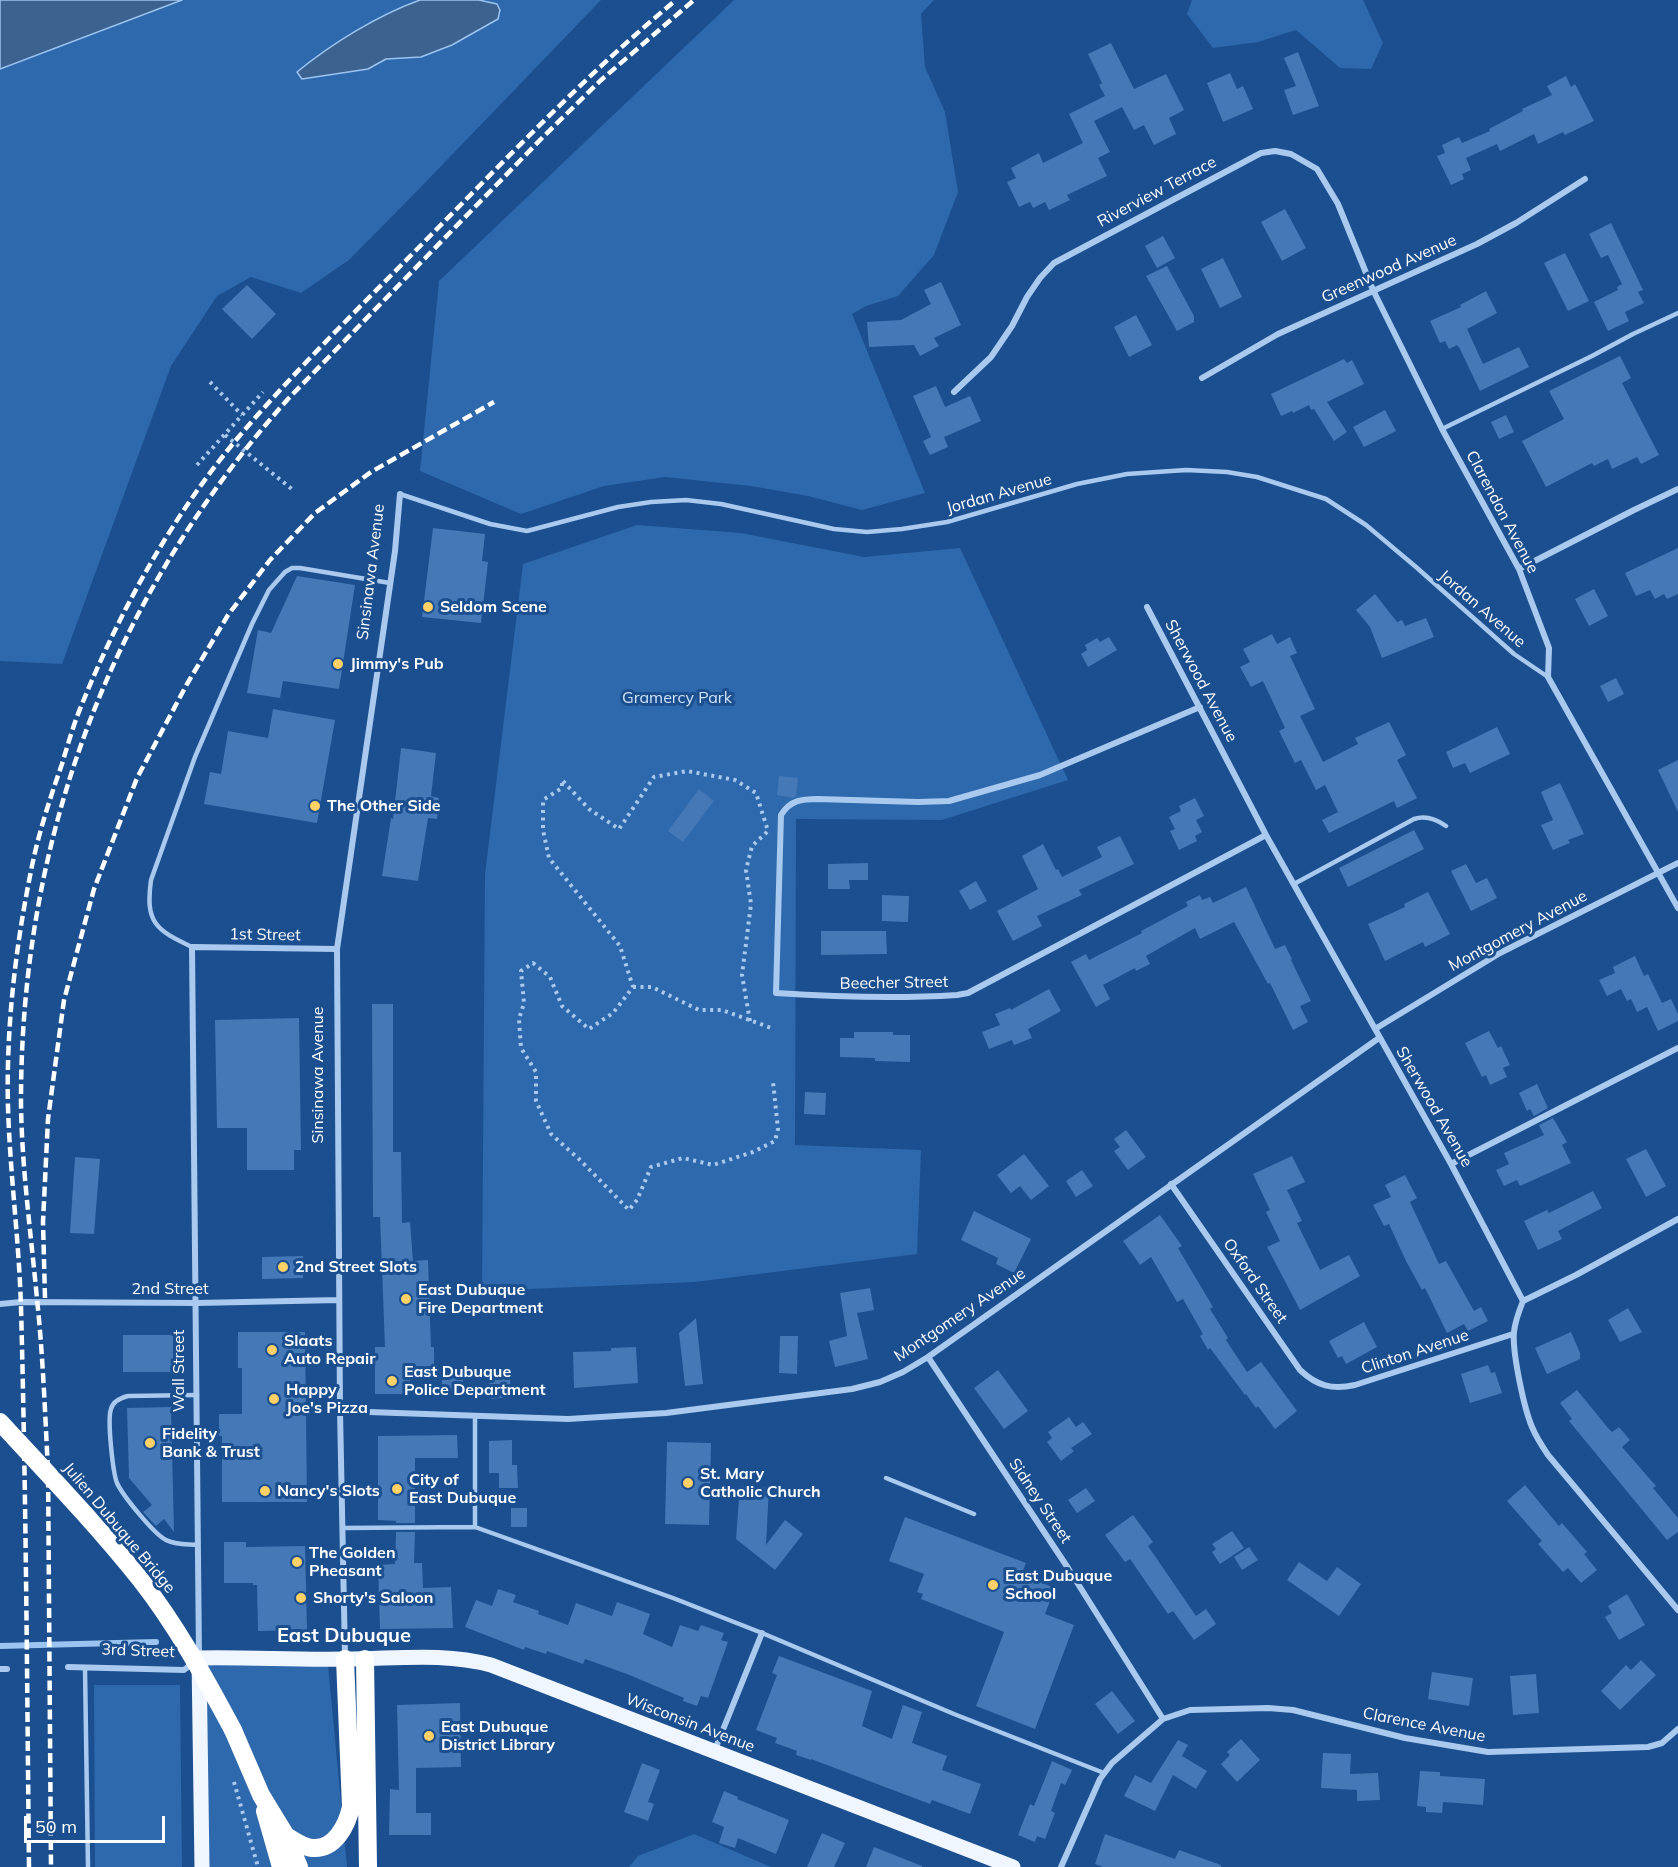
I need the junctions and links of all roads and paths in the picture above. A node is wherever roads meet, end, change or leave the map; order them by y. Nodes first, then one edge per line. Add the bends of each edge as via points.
1 (1275, 151) joint
2 (1585, 179) dead end
3 (1373, 290) junction
4 (1678, 313) edge
5 (1202, 378) dead end
6 (210, 382) dead end
7 (263, 392) dead end
8 (954, 392) dead end
9 (242, 415) junction
10 (1442, 429) junction
11 (225, 435) junction
12 (196, 465) dead end
13 (1678, 489) edge
14 (293, 490) dead end
15 (400, 494) joint
16 (1519, 569) junction
17 (390, 583) junction
18 (1147, 607) dead end
19 (1548, 677) junction
20 (1200, 707) junction
21 (1446, 826) dead end
22 (1266, 835) junction
23 (1678, 862) edge
24 (1659, 872) junction
25 (1294, 885) junction
26 (1678, 908) edge
27 (192, 947) junction
28 (337, 950) junction
29 (633, 987) junction
30 (750, 1021) junction
31 (774, 1029) dead end
32 (1375, 1029) junction
33 (1379, 1038) junction
34 (1678, 1048) edge
35 (773, 1082) dead end
36 (1451, 1164) junction
37 (1172, 1184) junction
38 (1678, 1219) edge
39 (339, 1300) junction
40 (1523, 1301) junction
41 (197, 1303) junction
42 (0, 1304) edge
43 (1513, 1334) junction
44 (928, 1357) junction
45 (1324, 1386) joint
46 (197, 1395) junction
47 (340, 1411) junction
48 (475, 1416) junction
49 (0, 1422) edge
50 (886, 1478) dead end
51 (974, 1514) dead end
52 (475, 1527) junction
53 (342, 1528) junction
54 (198, 1545) junction
55 (1678, 1611) edge
56 (762, 1632) junction
57 (198, 1658) junction
58 (345, 1659) junction
59 (365, 1659) junction
60 (68, 1667) dead end
61 (85, 1668) junction
62 (1163, 1719) junction
63 (1678, 1729) edge
64 (714, 1752) junction
65 (1104, 1773) junction
66 (233, 1780) dead end
67 (261, 1795) junction
68 (286, 1836) junction
69 (88, 1867) edge
70 (202, 1867) edge
71 (258, 1867) edge
72 (281, 1867) edge
73 (299, 1867) edge
74 (368, 1867) edge
75 (1013, 1867) edge
76 (1061, 1867) edge

1 - 3 street, Clarendon Avenue via 1291,154 1317,169 1338,204
1 - 8 street, Riverview Terrace via 1252,157 1054,263 1027,297 991,357
2 - 3 street, Greenwood Avenue via 1487,239
3 - 5 street, Greenwood Avenue via 1278,334
3 - 10 street, Clarendon Avenue
4 - 10 lane
6 - 9 path
7 - 9 path
9 - 11 path
10 - 16 street, Clarendon Avenue
11 - 12 path
11 - 14 path
13 - 16 street
15 - 17 street, Sinsinawa Avenue
15 - 19 lane, Jordan Avenue via 490,524 527,531 618,507 686,500 721,504 834,530 867,532 947,522 1077,484 1127,474 1227,472 1257,477 1326,499 1366,525 1514,654
16 - 19 street, Clarendon Avenue via 1549,648
17 - 27 lane via 292,568 269,590 195,757 152,880 151,914 157,926
17 - 28 street, Sinsinawa Avenue
18 - 20 street, Sherwood Avenue
19 - 24 street
20 - 22 street, Sherwood Avenue
20 - 22 street, Beecher Street via 1040,775 949,801 801,799 785,808 781,815 776,993 886,998 968,993
21 - 25 lane via 1429,818 1414,819
22 - 25 street, Sherwood Avenue
23 - 24 street, Montgomery Avenue
24 - 26 street
24 - 32 street, Montgomery Avenue via 1500,953
25 - 32 street, Sherwood Avenue
27 - 28 street, 1st Street
27 - 41 street, Wall Street
28 - 39 street, Sinsinawa Avenue
29 - 30 path via 652,987 699,1010 722,1010
29 - 30 path via 620,946 549,858 543,830 543,800 562,788 562,780 589,809 619,829 654,777 687,771 735,780 756,793 768,831 752,846 746,870 751,904 742,975
29 - 35 path via 613,1013 589,1029 562,1006 550,977 533,963 521,971 524,1003 519,1019 521,1048 536,1072 536,1101 551,1134 629,1210 651,1167 683,1158 713,1165 775,1141 778,1129
30 - 31 path
32 - 33 street, Sherwood Avenue
33 - 36 street, Sherwood Avenue
33 - 37 street, Montgomery Avenue
34 - 36 street
36 - 40 street, Sherwood Avenue
37 - 44 street, Montgomery Avenue
37 - 45 street, Oxford Street via 1300,1370
38 - 40 street
39 - 41 street, 2nd Street
39 - 47 street, Sinsinawa Avenue
40 - 43 street
41 - 42 street, 2nd Street
41 - 46 street, Wall Street
43 - 45 street, Clinton Avenue via 1355,1385
43 - 55 street via 1526,1409 1538,1440
44 - 48 street, Montgomery Avenue via 880,1382 811,1395 626,1416
44 - 62 street, Sidney Street
46 - 54 street, Wall Street
46 - 54 lane via 128,1396 114,1402 110,1413 113,1469 118,1486 160,1536 173,1543
47 - 48 street, Montgomery Avenue
47 - 53 street, Sinsinawa Avenue
48 - 52 lane
49 - 67 highway, Julien Dubuque Bridge, bridge via 105,1536 173,1625 233,1730
50 - 51 lane
52 - 53 lane
52 - 56 lane
53 - 58 street, Sinsinawa Avenue
54 - 57 street, Wall Street
56 - 64 street
56 - 65 lane
57 - 58 main road, 3rd Street
57 - 61 street, 3rd Street via 184,1671
57 - 70 main road, Wall Street
58 - 59 main road, Wisconsin Avenue
58 - 68 highway via 351,1807 348,1820 329,1843 313,1848
59 - 64 main road, Wisconsin Avenue via 471,1659
59 - 74 highway
60 - 61 street, 3rd Street
61 - 69 lane
62 - 63 street, Clarence Avenue via 1190,1710 1293,1710 1405,1738 1488,1752 1648,1747 1662,1743
62 - 65 street
64 - 75 main road, Wisconsin Avenue
65 - 76 street
66 - 71 path
67 - 68 highway
67 - 72 highway
68 - 73 highway

